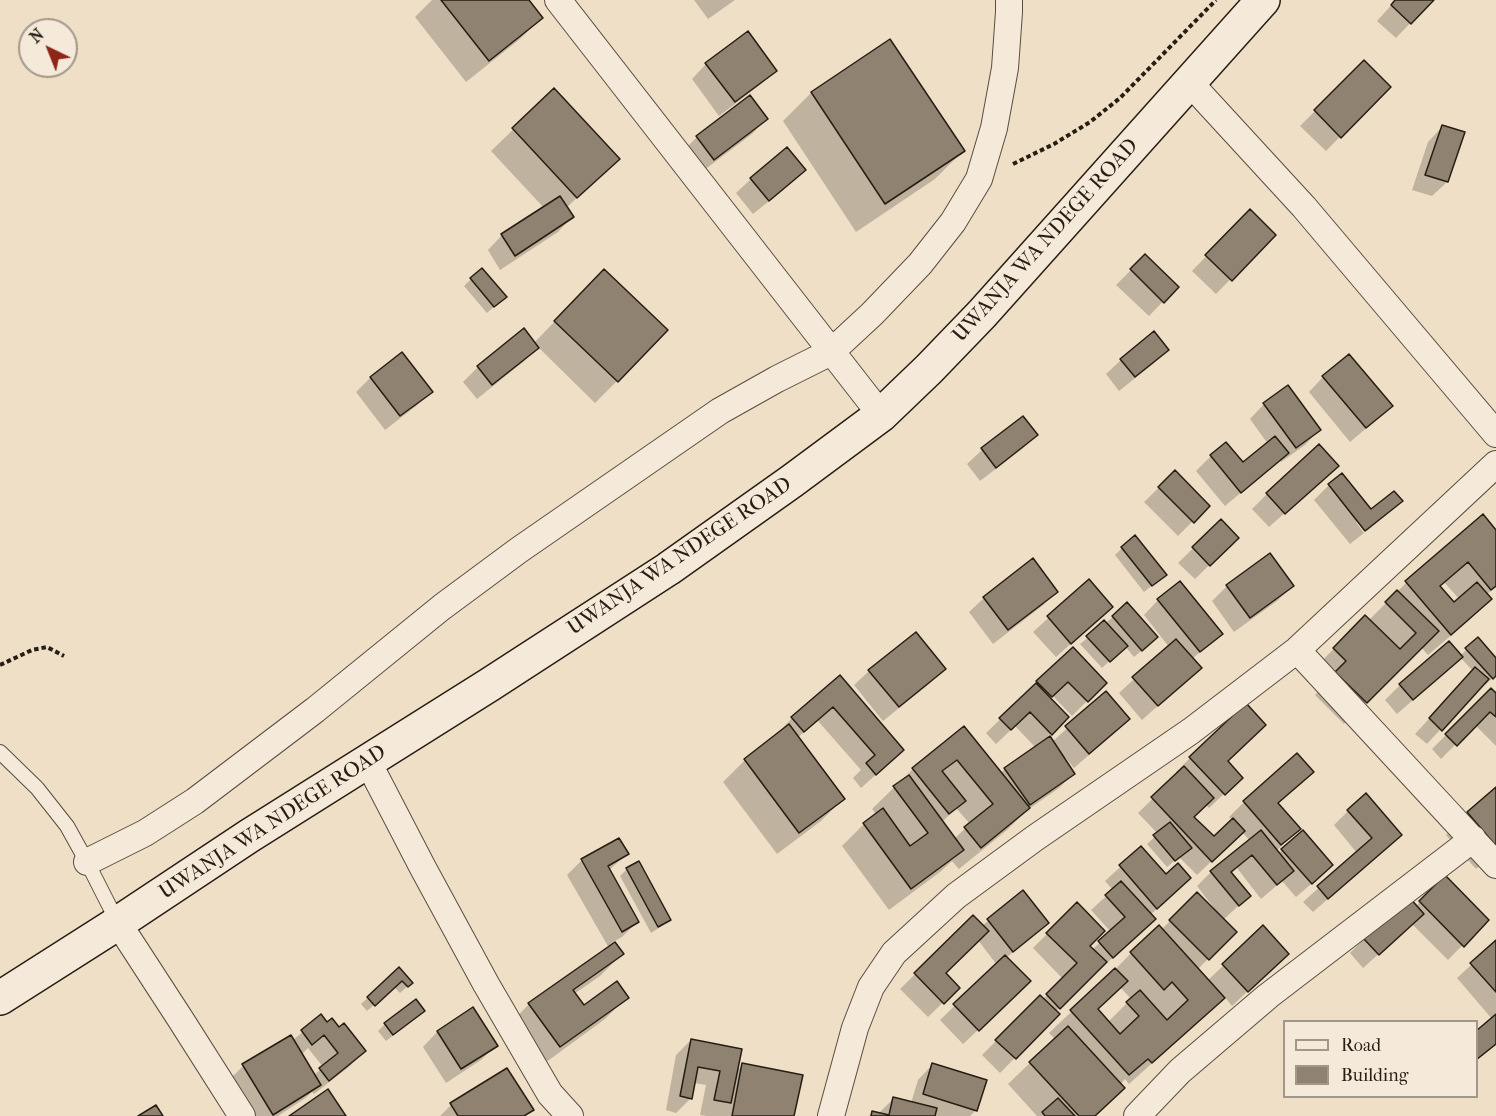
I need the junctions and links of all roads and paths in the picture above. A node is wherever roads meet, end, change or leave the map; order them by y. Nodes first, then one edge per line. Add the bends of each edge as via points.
1 (558, 0) edge
2 (1009, 0) edge
3 (1216, 0) edge
4 (1263, 0) edge
5 (1190, 83) junction
6 (979, 179) junction
7 (831, 352) junction
8 (880, 415) junction
9 (1496, 434) edge
10 (1496, 464) edge
11 (1297, 650) junction
12 (64, 656) dead end
13 (0, 665) edge
14 (0, 752) edge
15 (368, 762) junction
16 (1473, 839) junction
17 (87, 862) junction
18 (1496, 865) edge
19 (118, 923) junction
20 (0, 998) edge
21 (242, 1116) edge
22 (570, 1116) edge
23 (831, 1116) edge
24 (1137, 1116) edge

1 - 7 street
2 - 6 street via 1005,68
3 - 6 path via 1120,98 1090,122
4 - 5 main road, UWANJA WA NDEGE ROAD
5 - 8 main road, UWANJA WA NDEGE ROAD via 982,314
5 - 9 street via 1304,207
6 - 7 street via 920,264
7 - 8 street
7 - 17 street via 720,411 442,607 195,801 145,833
8 - 15 main road, UWANJA WA NDEGE ROAD via 668,569
10 - 11 street
11 - 16 street
11 - 23 street via 1191,731 956,896 894,953 871,987 863,1007
12 - 13 path via 47,647
14 - 17 lane via 37,788 67,826
15 - 19 main road, UWANJA WA NDEGE ROAD
15 - 22 street via 486,984 550,1094
16 - 18 street
16 - 24 street via 1268,996 1180,1071
17 - 19 lane
19 - 20 main road, UWANJA WA NDEGE ROAD
19 - 21 street

